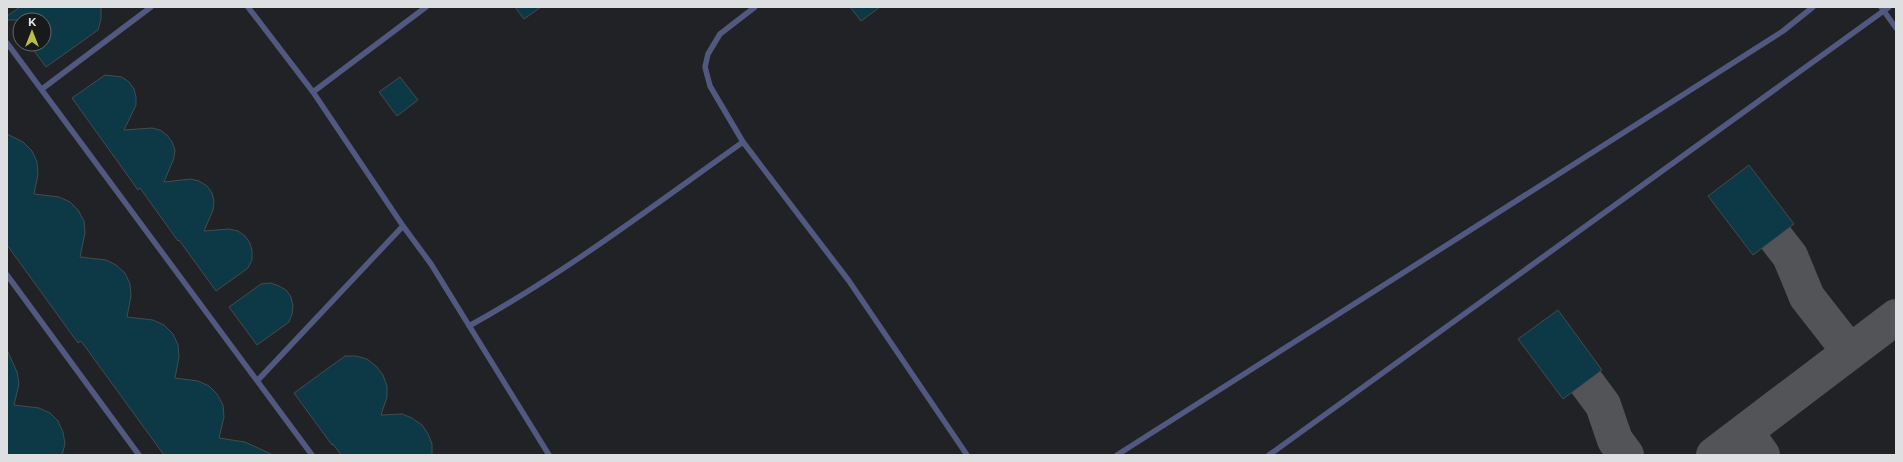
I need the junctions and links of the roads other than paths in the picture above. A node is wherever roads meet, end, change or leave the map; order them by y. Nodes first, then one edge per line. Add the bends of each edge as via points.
1 (151, 7) edge
2 (248, 7) edge
3 (426, 7) edge
4 (755, 7) edge
5 (1813, 7) edge
6 (1890, 7) edge
7 (1882, 9) edge
8 (1896, 28) edge
9 (7, 43) edge
10 (42, 89) junction
11 (313, 92) junction
12 (743, 142) junction
13 (403, 226) junction
14 (7, 275) edge
15 (469, 326) junction
16 (258, 380) junction
17 (140, 455) edge
18 (312, 455) edge
19 (549, 455) edge
20 (967, 455) edge
21 (1117, 455) edge
22 (1269, 455) edge

1 - 10 lane
2 - 11 lane
3 - 11 lane
4 - 12 lane via 720,34 708,54 705,67 710,86
5 - 21 lane via 1783,31
6 - 7 lane
7 - 8 lane
7 - 22 lane
9 - 10 lane
10 - 16 lane
11 - 13 lane
12 - 15 lane via 595,247 507,305
12 - 20 lane via 849,281
13 - 15 lane via 431,264
13 - 16 lane
14 - 17 lane
15 - 19 lane
16 - 18 lane

